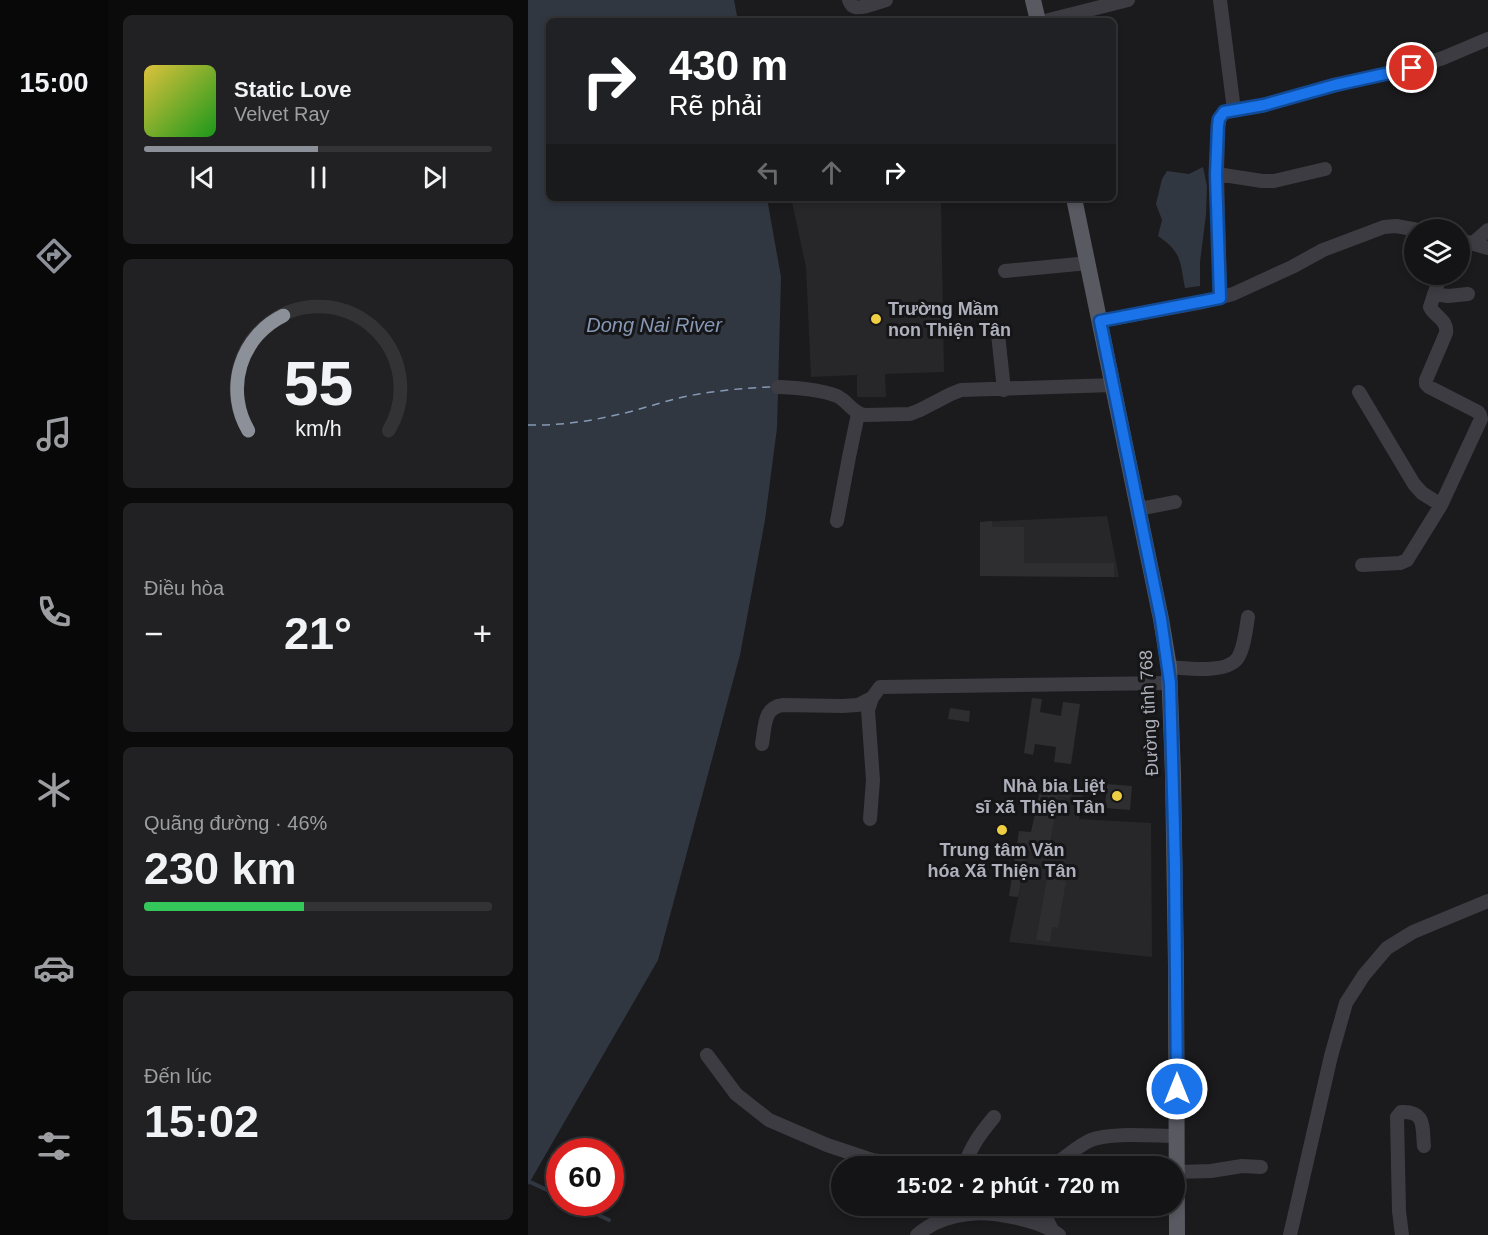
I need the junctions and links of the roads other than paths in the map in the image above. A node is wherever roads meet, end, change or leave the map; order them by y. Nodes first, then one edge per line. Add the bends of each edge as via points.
1 (849, 0) edge
2 (886, 0) edge
3 (1033, 0) edge
4 (1128, 0) edge
5 (1220, 0) edge
6 (1037, 18) edge
7 (1057, 18) edge
8 (1488, 39) edge
9 (1234, 110) junction
10 (1325, 169) dead end
11 (1216, 174) junction
12 (1075, 201) edge
13 (1404, 227) edge
14 (1488, 230) edge
15 (1470, 240) edge
16 (1470, 243) edge
17 (1488, 248) edge
18 (1088, 263) junction
19 (1005, 271) dead end
20 (1437, 285) edge
21 (1434, 294) junction
22 (1468, 294) dead end
23 (1220, 298) junction
24 (1100, 321) junction
25 (998, 334) dead end
26 (1113, 385) junction
27 (778, 387) dead end
28 (1004, 390) junction
29 (1359, 392) dead end
30 (858, 414) junction
31 (1175, 502) dead end
32 (1441, 505) junction
33 (1139, 509) junction
34 (837, 522) dead end
35 (1362, 565) dead end
36 (1248, 617) dead end
37 (1169, 675) junction
38 (872, 698) junction
39 (762, 744) dead end
40 (870, 819) dead end
41 (1488, 901) edge
42 (707, 1055) dead end
43 (994, 1117) dead end
44 (1176, 1136) junction
45 (1424, 1146) dead end
46 (860, 1156) edge
47 (967, 1156) edge
48 (1067, 1156) edge
49 (1177, 1156) edge
50 (1261, 1167) dead end
51 (1185, 1172) edge
52 (1046, 1216) edge
53 (1177, 1216) edge
54 (1056, 1232) edge
55 (917, 1235) edge
56 (1177, 1235) edge
57 (1290, 1235) edge
58 (1402, 1235) edge

1 - 2 street via 854,7
3 - 6 main road
4 - 7 street
5 - 9 street
8 - 9 street via 1412,68
9 - 11 street via 1224,112 1219,119
10 - 11 street via 1274,181
11 - 23 street
12 - 18 main road, Đường tỉnh 768
13 - 23 street via 1384,227 1323,250
14 - 15 street
16 - 17 street
18 - 19 street
18 - 24 main road, Đường tỉnh 768
20 - 21 street
21 - 22 street
21 - 32 street via 1433,313 1447,328 1426,384 1478,412 1481,420
23 - 24 street
24 - 26 main road, Đường tỉnh 768
25 - 28 street
26 - 28 street
26 - 33 main road, Đường tỉnh 768
27 - 30 street via 837,396
28 - 30 street via 961,390 910,414
29 - 32 street via 1414,484
30 - 34 street
31 - 33 street
32 - 35 street via 1407,560
33 - 37 main road, Đường tỉnh 768
36 - 37 street via 1237,658 1227,666
37 - 38 street via 880,687
37 - 44 main road, Đường tỉnh 768 via 1175,865
38 - 39 street via 858,705 774,706 768,714
38 - 40 street via 868,710 873,780
41 - 57 street via 1413,932 1387,948 1346,1003
42 - 46 street via 736,1094 769,1120
43 - 47 street
44 - 48 street via 1107,1136 1092,1140
44 - 49 main road, Đường tỉnh 768
45 - 58 street via 1417,1114 1401,1112 1397,1117
50 - 51 street
52 - 54 street
53 - 56 main road, Đường tỉnh 768
54 - 55 street via 1019,1218 971,1213 936,1222

